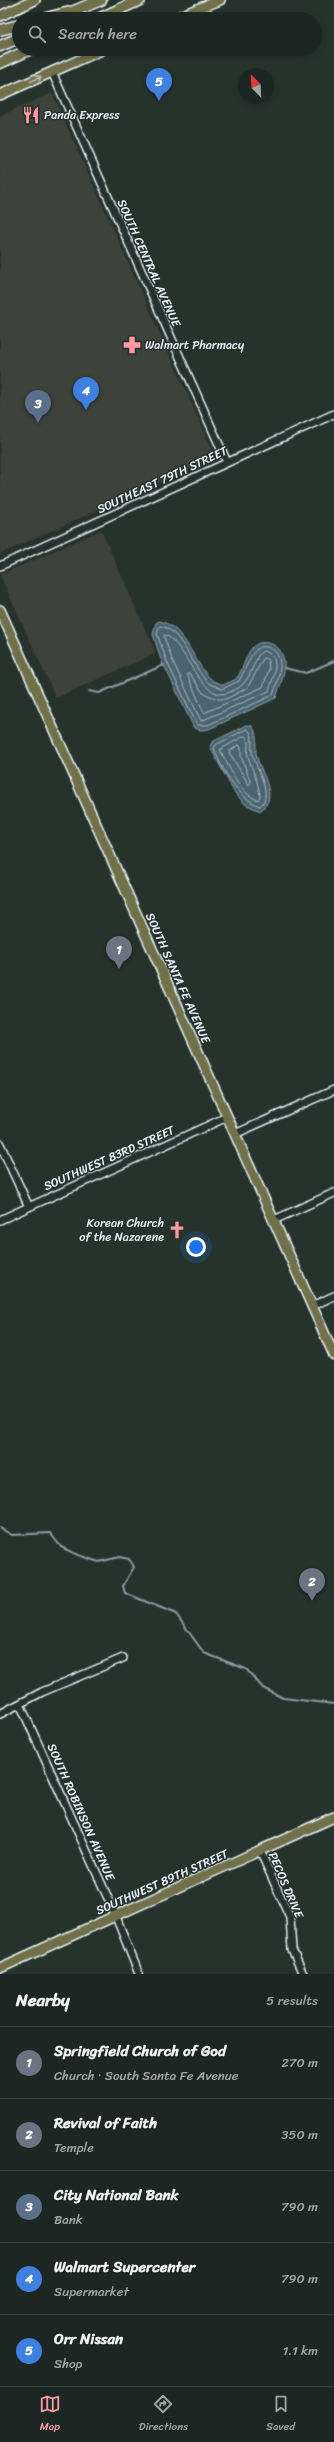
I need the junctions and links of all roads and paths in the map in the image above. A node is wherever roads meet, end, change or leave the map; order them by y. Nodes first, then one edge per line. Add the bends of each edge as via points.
1 (35, 0) edge
2 (102, 0) edge
3 (140, 0) edge
4 (220, 0) edge
5 (64, 12) edge
6 (76, 12) edge
7 (113, 12) edge
8 (190, 12) edge
9 (0, 16) edge
10 (12, 27) edge
11 (0, 30) edge
12 (12, 41) edge
13 (0, 46) edge
14 (16, 56) edge
15 (88, 56) edge
16 (0, 63) edge
17 (52, 72) junction
18 (0, 95) edge
19 (334, 414) edge
20 (227, 462) junction
21 (0, 566) edge
22 (0, 610) edge
23 (334, 1090) edge
24 (227, 1117) junction
25 (235, 1134) junction
26 (0, 1144) edge
27 (334, 1193) edge
28 (29, 1207) junction
29 (0, 1220) edge
30 (274, 1220) junction
31 (334, 1296) edge
32 (312, 1306) junction
33 (334, 1355) edge
34 (123, 1658) dead end
35 (20, 1704) junction
36 (0, 1714) edge
37 (334, 1817) edge
38 (260, 1851) junction
39 (115, 1916) junction
40 (0, 1968) edge
41 (139, 1974) edge
42 (303, 1974) edge

1 - 9 main road
2 - 5 highway
2 - 6 highway
3 - 7 highway
4 - 8 main road
10 - 11 highway
12 - 13 highway
14 - 16 highway
15 - 17 main road
18 -> 17 main road
17 - 20 street, SOUTH CENTRAL AVENUE
19 - 20 street, SOUTHEAST 79TH STREET
20 - 21 street, SOUTHEAST 79TH STREET
22 - 24 main road, SOUTH SANTA FE AVENUE
23 - 25 street
24 - 25 main road, SOUTH SANTA FE AVENUE
24 - 28 street, SOUTHWEST 83RD STREET
25 - 30 main road, SOUTH SANTA FE AVENUE
26 - 28 street
27 - 30 street
28 - 29 street, SOUTHWEST 83RD STREET
30 - 32 main road, SOUTH SANTA FE AVENUE
31 - 32 street
32 - 33 main road, SOUTH SANTA FE AVENUE
34 - 35 street
35 - 36 street
35 - 39 street, SOUTH ROBINSON AVENUE
37 - 38 main road, SOUTHWEST 89TH STREET
38 - 39 main road, SOUTHWEST 89TH STREET
38 - 42 street, PECOS DRIVE via 290,1917 292,1950
39 - 40 main road, SOUTHWEST 89TH STREET
39 - 41 street, SOUTH ROBINSON AVENUE

